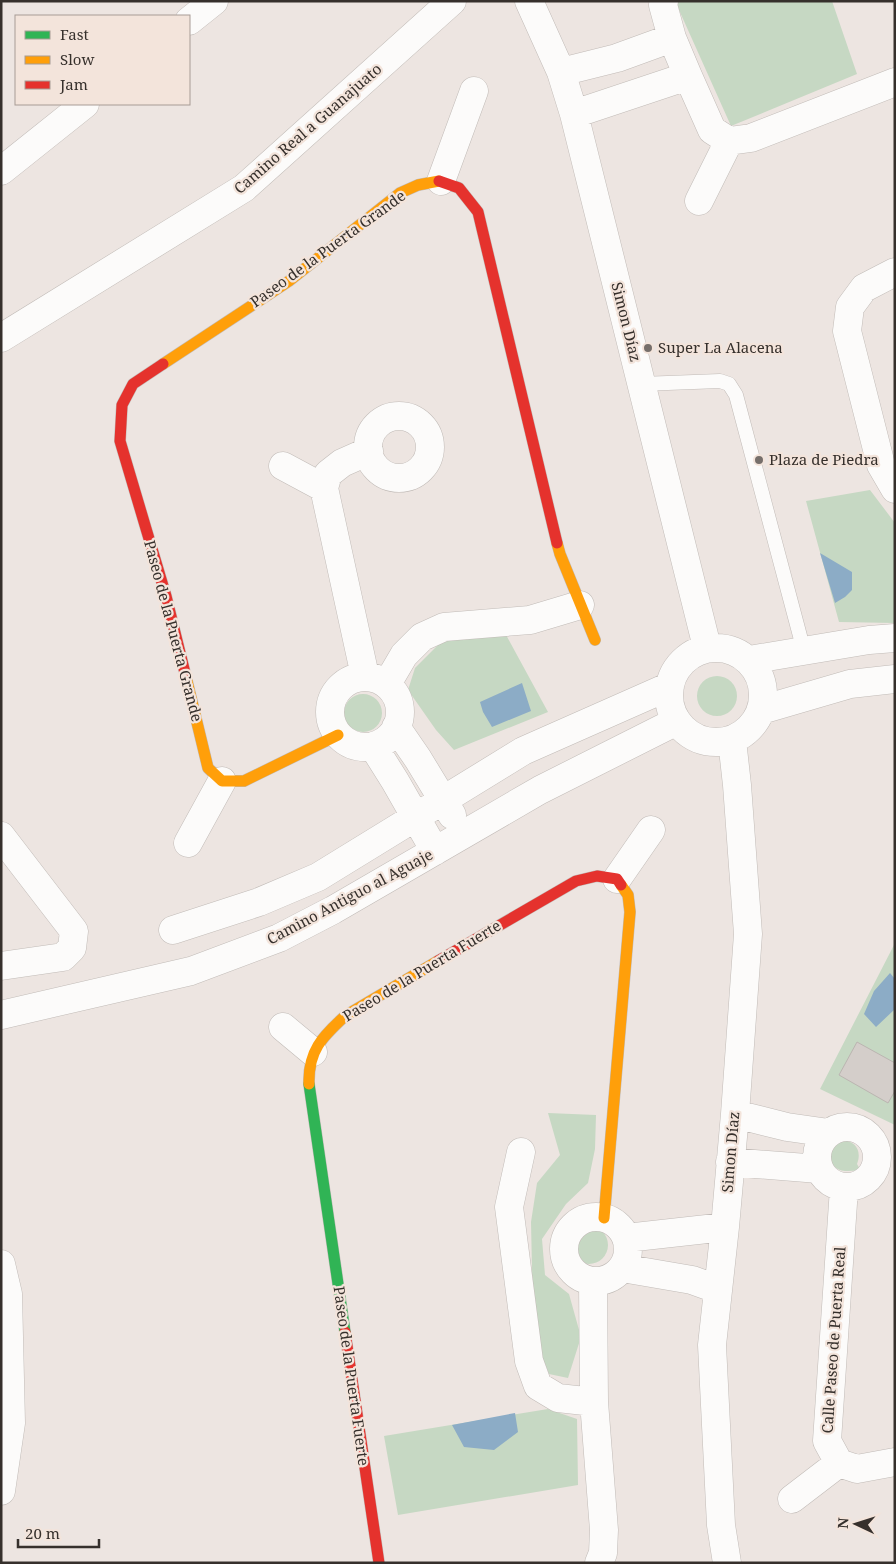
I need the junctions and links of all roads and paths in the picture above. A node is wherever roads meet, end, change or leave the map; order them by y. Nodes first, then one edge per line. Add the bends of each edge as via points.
1 (214, 1) edge
2 (452, 1) edge
3 (529, 1) edge
4 (664, 1) edge
5 (190, 20) edge
6 (672, 38) junction
7 (561, 72) junction
8 (688, 76) junction
9 (895, 82) edge
10 (474, 91) dead end
11 (85, 105) edge
12 (574, 114) junction
13 (729, 140) junction
14 (1, 171) edge
15 (441, 181) junction
16 (700, 201) dead end
17 (895, 272) edge
18 (1, 338) edge
19 (641, 384) junction
20 (369, 451) dead end
21 (284, 466) dead end
22 (324, 488) junction
23 (895, 490) edge
24 (580, 605) junction
25 (895, 638) edge
26 (595, 640) dead end
27 (707, 647) junction
28 (804, 651) junction
29 (749, 660) junction
30 (895, 679) edge
31 (376, 680) junction
32 (670, 686) junction
33 (762, 710) junction
34 (676, 721) junction
35 (396, 727) junction
36 (338, 736) junction
37 (732, 740) junction
38 (373, 746) junction
39 (222, 781) junction
40 (444, 800) junction
41 (415, 817) junction
42 (652, 830) dead end
43 (463, 834) junction
44 (1, 836) edge
45 (188, 843) dead end
46 (435, 852) junction
47 (318, 877) junction
48 (617, 879) junction
49 (333, 910) junction
50 (173, 930) dead end
51 (1, 966) edge
52 (1, 1015) edge
53 (283, 1027) dead end
54 (313, 1052) junction
55 (735, 1114) junction
56 (829, 1133) junction
57 (886, 1149) edge
58 (521, 1152) dead end
59 (730, 1162) junction
60 (819, 1169) junction
61 (844, 1188) junction
62 (604, 1218) junction
63 (725, 1227) junction
64 (626, 1238) junction
65 (1, 1264) edge
66 (622, 1268) junction
67 (594, 1281) junction
68 (717, 1289) junction
69 (594, 1402) junction
70 (895, 1462) edge
71 (839, 1463) junction
72 (1, 1491) edge
73 (792, 1499) dead end
74 (379, 1563) edge
75 (599, 1563) edge
76 (727, 1563) edge

1 - 5 street
2 - 18 street, Camino Real a Guanajuato via 244,188
3 - 7 street, Simon Díaz
4 - 6 street
6 - 7 street via 617,58
6 - 8 street
7 - 12 street, Simon Díaz
8 - 12 street
8 - 13 street via 712,130
9 - 13 street via 751,138
10 - 15 street
11 - 14 street
12 - 19 street, Simon Díaz
13 - 16 street
15 - 24 street via 459,188 478,212 560,554
15 - 39 street, Paseo de la Puerta Grande via 418,185 400,194 289,281 133,384 122,405 120,441 166,596 208,768
17 - 23 street via 864,288 850,307 847,332 881,465
19 - 27 street, Simon Díaz
19 - 28 lane via 720,381 729,384 736,395
20 - 22 street via 342,463 328,474
21 - 22 street
22 - 31 street
24 - 26 street
24 - 31 street via 530,620 444,627 422,637
25 - 28 street
27 - 29 street via 730,648
27 - 32 street via 696,651 679,665
28 - 29 street
29 - 33 street via 758,670 762,683
30 - 33 street via 850,684
31 - 35 street via 394,693 399,704
31 - 36 street via 354,678 335,692 329,714
32 - 34 street via 671,710
32 - 40 street via 523,751
33 - 37 street via 745,733
34 - 37 street via 701,740
34 - 43 street, Camino Antiguo al Aguaje via 540,790
35 - 38 street via 383,742
35 - 40 street
36 - 38 street via 360,747
36 - 39 street via 244,781
37 - 55 street, Simon Díaz via 748,934
38 - 41 street
39 - 45 street
40 - 41 street
40 - 43 street
41 - 46 street
41 - 47 street
42 - 48 street
43 - 46 street, Camino Antiguo al Aguaje
44 - 51 street via 74,931 72,948 63,957
46 - 49 street, Camino Antiguo al Aguaje
47 - 49 street
47 - 50 street via 259,902
48 - 54 street, Paseo de la Puerta Fuerte via 597,876 576,880 345,1016 326,1032
48 - 62 street via 628,895 630,912
49 - 52 street, Camino Antiguo al Aguaje via 279,938 191,971
53 - 54 street
54 - 74 street, Paseo de la Puerta Fuerte via 308,1072 309,1092
55 - 56 street
55 - 59 street, Simon Díaz
56 - 57 street via 836,1128 853,1127
56 - 60 street via 820,1143
57 - 61 street via 866,1181
58 - 69 street via 509,1208 529,1361 538,1386 558,1398
59 - 60 street
59 - 63 street, Simon Díaz
60 - 61 street via 829,1182
61 - 71 street, Calle Paseo de Puerta Real via 827,1441
62 - 64 street via 617,1226
62 - 67 street via 583,1220 575,1226 565,1244 568,1264 583,1279
63 - 64 street
63 - 68 street, Simon Díaz
64 - 66 street via 627,1259
65 - 72 street via 8,1294 11,1423
66 - 67 street via 614,1276
66 - 68 street via 692,1280
67 - 69 street
68 - 76 street, Simon Díaz via 712,1346
69 - 75 street via 604,1530
70 - 71 street via 857,1469
71 - 73 street

